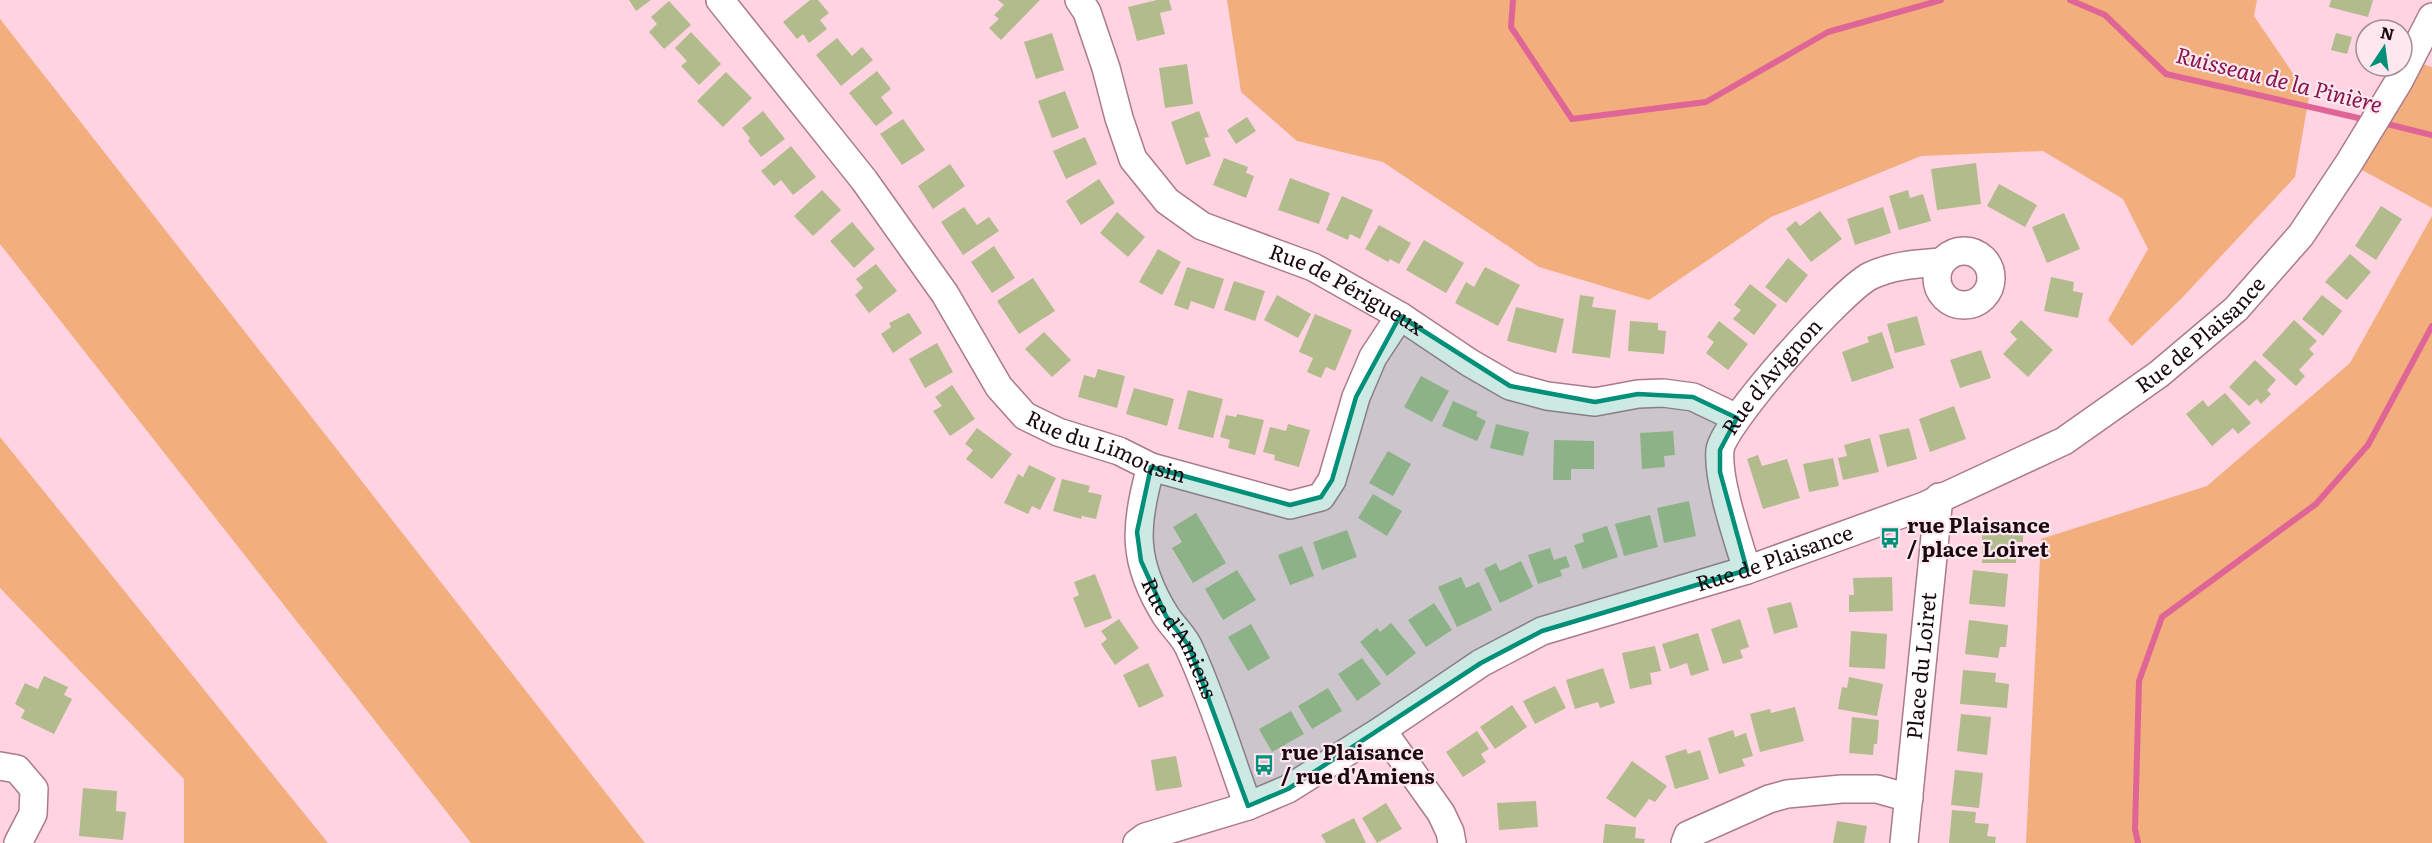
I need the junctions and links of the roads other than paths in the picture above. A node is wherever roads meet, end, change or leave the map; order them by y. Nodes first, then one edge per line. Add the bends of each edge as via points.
1 (720, 0) edge
2 (1079, 0) edge
3 (2432, 16) edge
4 (1941, 262) dead end
5 (1400, 315) junction
6 (1737, 418) junction
7 (1151, 467) junction
8 (1939, 497) junction
9 (1747, 570) junction
10 (1382, 730) junction
11 (0, 766) edge
12 (1909, 798) junction
13 (1248, 806) junction
14 (18, 843) edge
15 (1137, 843) edge
16 (1452, 843) edge
17 (1685, 843) edge
18 (1904, 843) edge

1 - 7 street, Rue du Limousin via 864,180 945,294 999,387 1025,416
2 - 5 street, Rue de Périgueux via 1107,68 1133,159 1167,201 1202,226 1312,267
3 - 8 street, Rue de Plaisance via 2382,110 2301,235 2236,309 2168,367 2064,441
4 - 6 street, Rue d'Avignon via 1885,270 1852,288 1820,318
5 - 6 street, Rue de Périgueux via 1510,386 1595,402 1663,393 1694,397
5 - 7 street, Rue du Limousin via 1373,357 1356,397 1332,480 1321,497 1290,505
6 - 9 street, Rue d'Avignon via 1720,450 1720,472
7 - 13 street, Rue d'Amiens via 1137,532 1141,561 1166,616 1189,646
8 - 9 street, Rue de Plaisance via 1924,506
8 - 12 street, Place du Loiret
9 - 10 street, Rue de Plaisance via 1542,631 1481,663
10 - 13 street, Rue de Plaisance via 1288,789
10 - 16 street via 1441,813
11 - 14 street via 17,769 34,789 33,814
12 - 17 street via 1878,789 1787,794 1688,835
12 - 18 street, Place du Loiret
13 - 15 street, Rue de Plaisance via 1169,828

